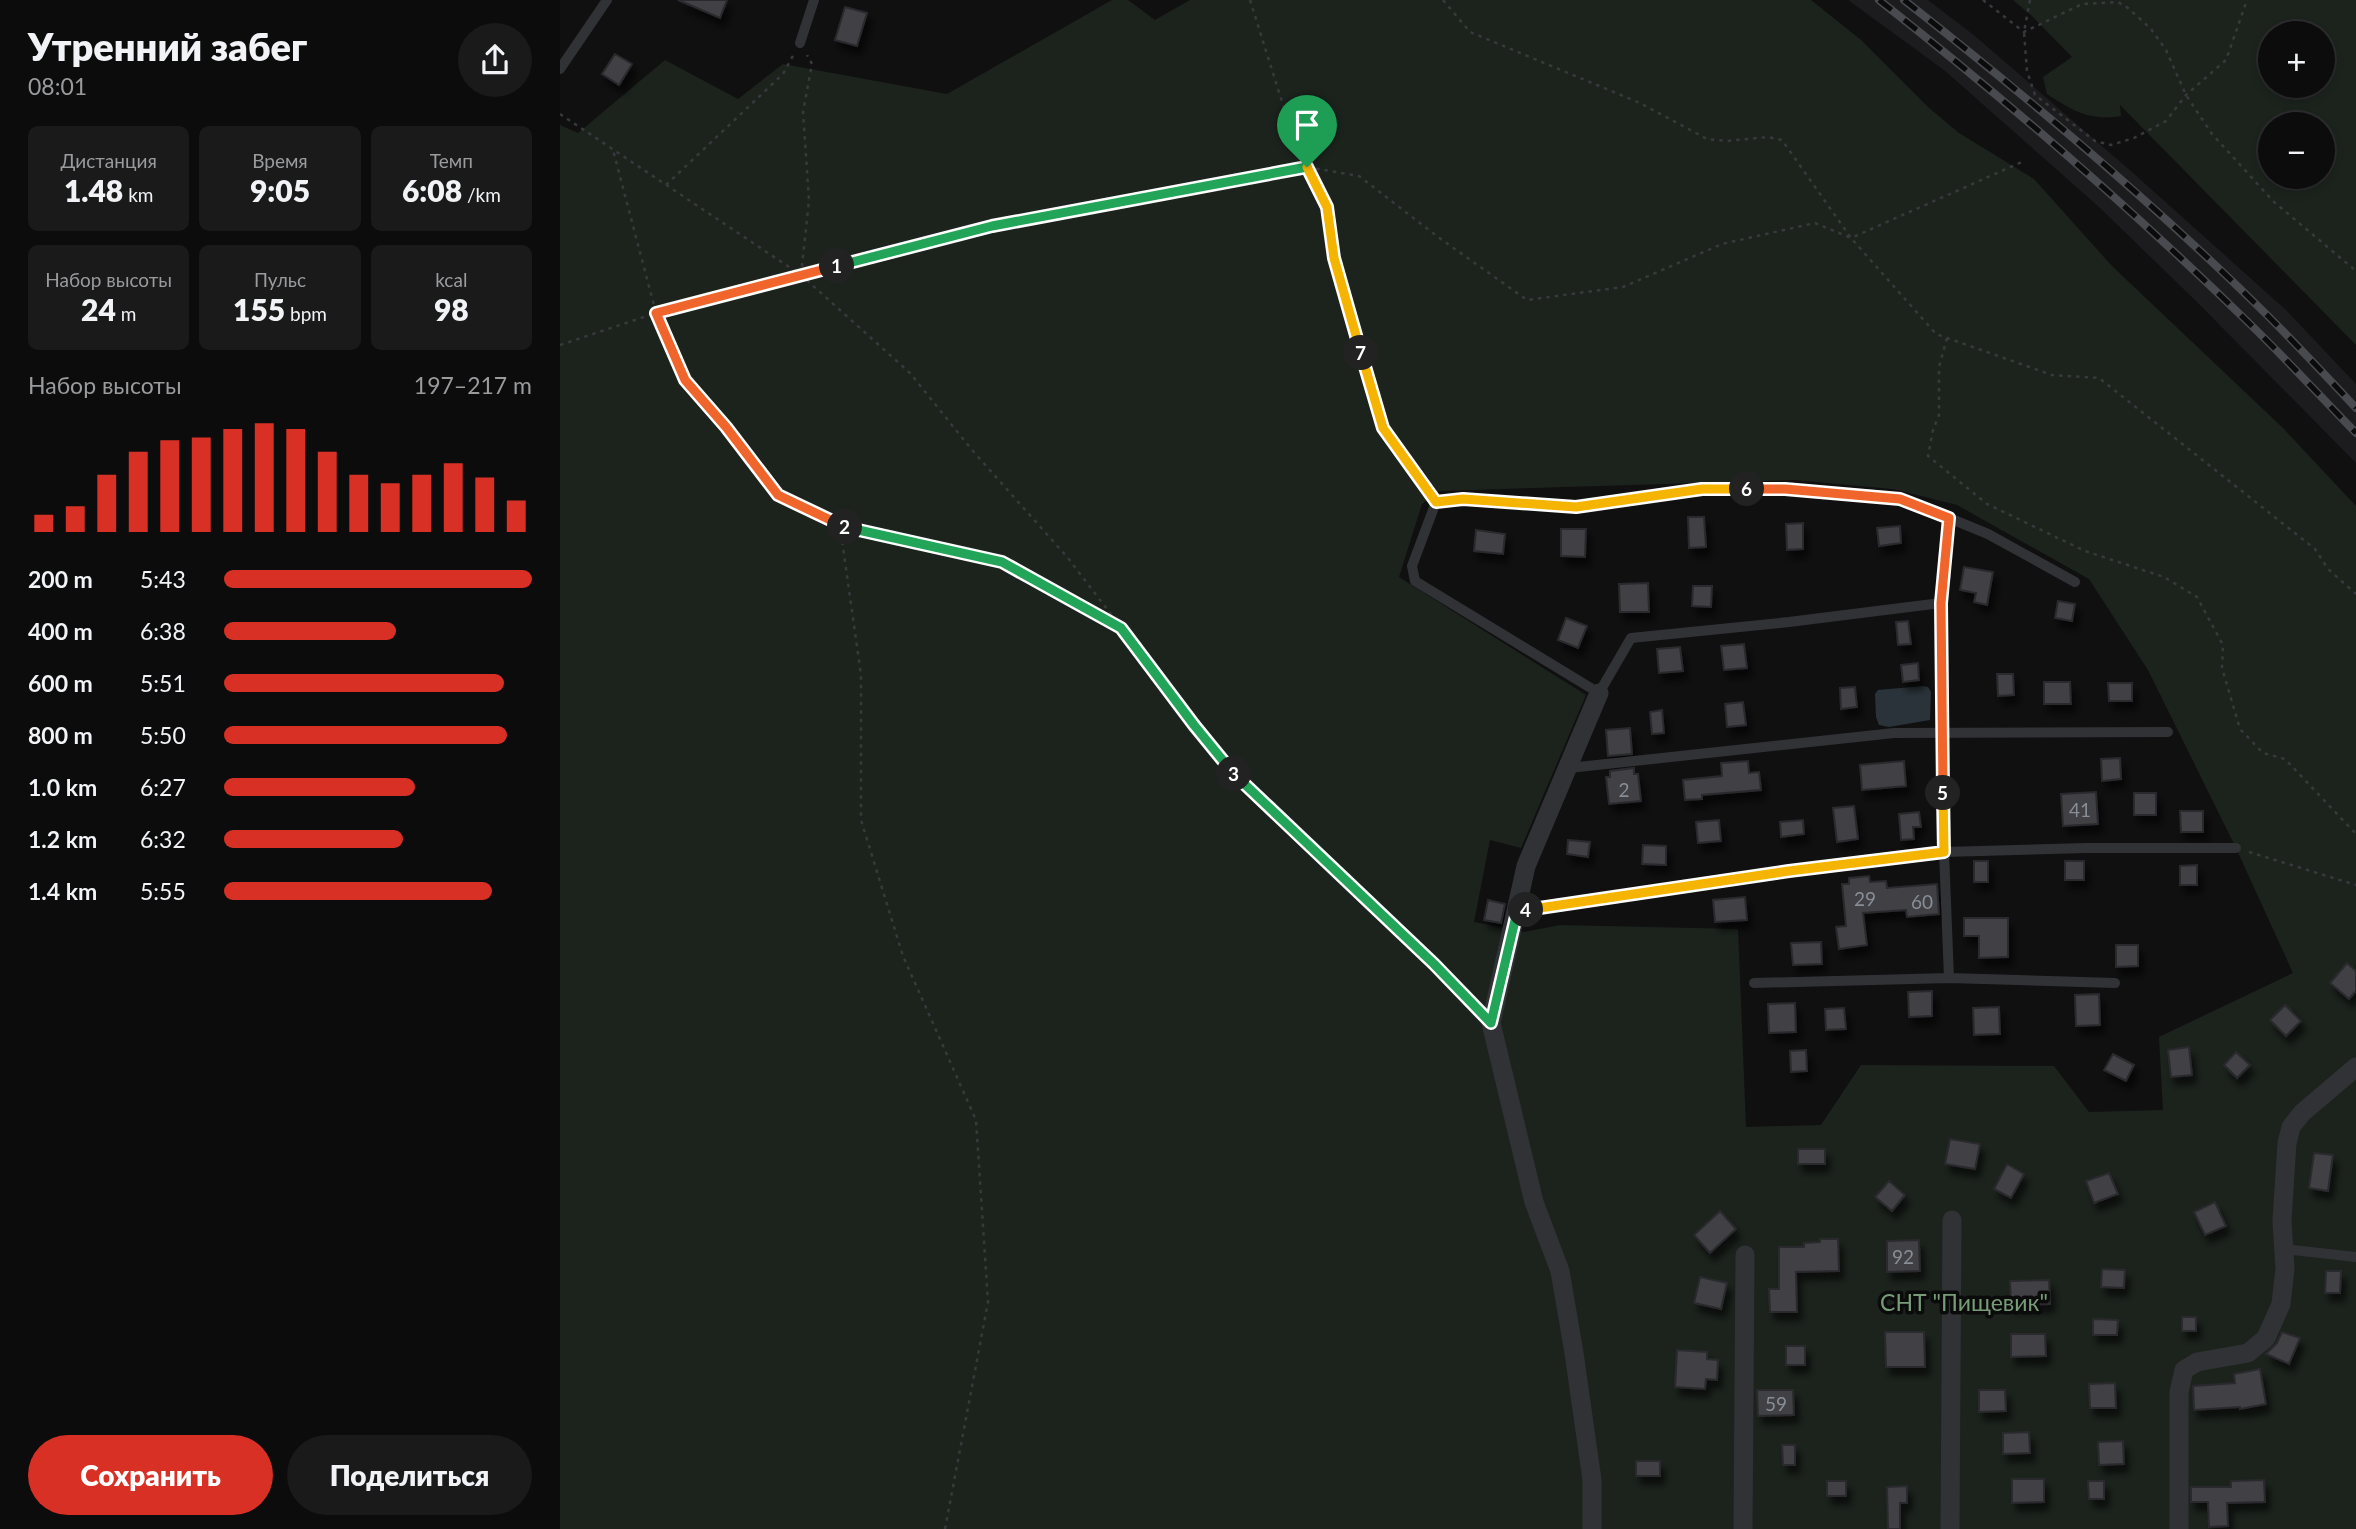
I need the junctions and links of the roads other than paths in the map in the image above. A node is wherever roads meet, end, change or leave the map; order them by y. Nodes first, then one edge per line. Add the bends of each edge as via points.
1 (607, 0) edge
2 (814, 0) edge
3 (800, 43) road end
4 (560, 69) edge
5 (1949, 518) junction
6 (2075, 582) dead end
7 (1941, 603) junction
8 (1599, 693) junction
9 (1941, 732) junction
10 (2168, 732) dead end
11 (1569, 768) junction
12 (2236, 848) road end
13 (1944, 852) junction
14 (1517, 912) junction
15 (1949, 978) junction
16 (1754, 983) dead end
17 (2115, 983) dead end
18 (2356, 1066) edge
19 (1952, 1220) dead end
20 (2283, 1249) junction
21 (1745, 1255) dead end
22 (2356, 1257) edge
23 (1592, 1529) edge
24 (1743, 1529) edge
25 (1950, 1529) edge
26 (2179, 1529) edge

1 - 4 lane
2 - 3 lane
5 - 6 lane
5 - 7 lane
5 - 8 lane via 1900,499 1785,489 1702,489 1576,507 1463,499 1436,502 1412,566 1415,581
7 - 8 lane via 1631,638
7 - 9 lane
8 - 11 street
9 - 10 lane
9 - 11 lane via 1894,733
9 - 13 lane
11 - 14 street via 1526,866
12 - 13 lane
13 - 14 lane
13 - 15 lane
14 - 23 street via 1491,1023 1534,1202 1560,1271 1592,1480
15 - 16 lane
15 - 17 lane
18 - 20 street via 2291,1127
19 - 25 street
20 - 22 lane
20 - 26 street via 2286,1269 2281,1304 2266,1338 2248,1353 2184,1370 2179,1392
21 - 24 street

